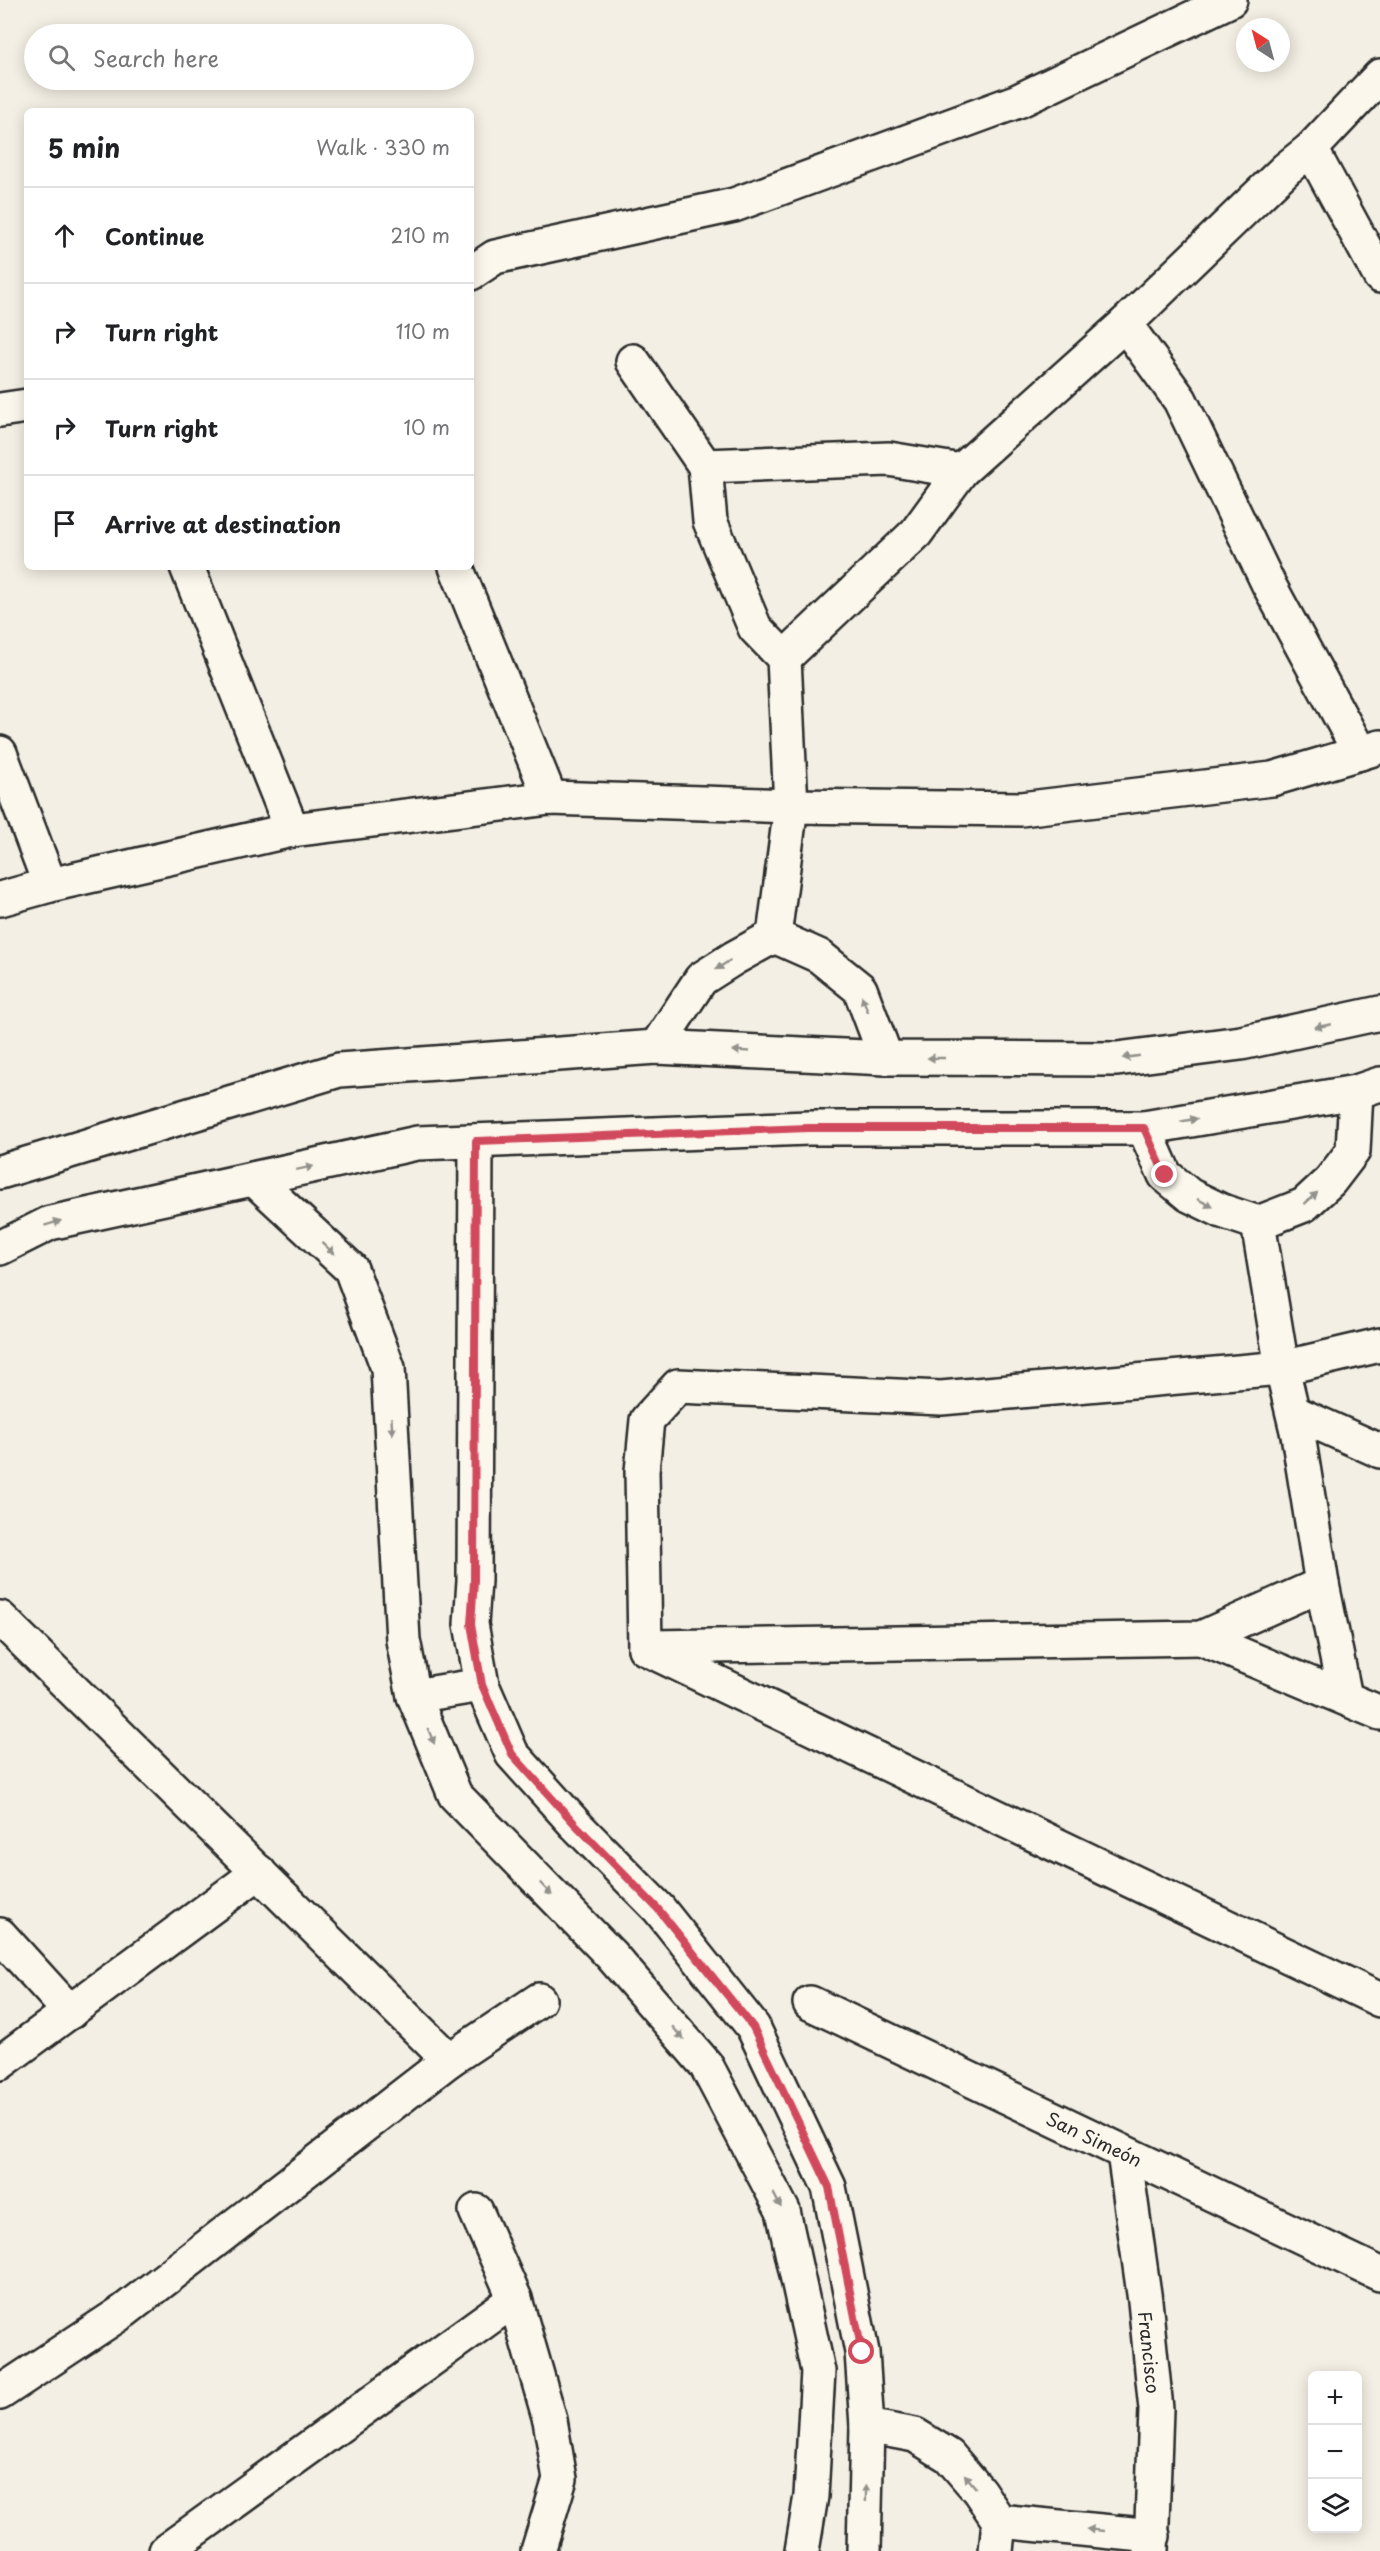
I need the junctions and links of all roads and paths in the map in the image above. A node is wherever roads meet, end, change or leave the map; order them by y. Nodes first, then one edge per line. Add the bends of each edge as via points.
1 (1230, 0) edge
2 (1380, 76) edge
3 (1311, 149) junction
4 (474, 271) edge
5 (1380, 276) edge
6 (1125, 324) junction
7 (633, 361) dead end
8 (24, 406) edge
9 (0, 410) edge
10 (705, 466) junction
11 (961, 471) junction
12 (188, 570) edge
13 (457, 570) edge
14 (784, 658) junction
15 (1370, 750) edge
16 (0, 753) edge
17 (550, 798) junction
18 (791, 806) junction
19 (292, 830) junction
20 (50, 885) junction
21 (0, 899) edge
22 (774, 936) junction
23 (1380, 1013) edge
24 (656, 1047) junction
25 (886, 1058) junction
26 (1368, 1088) edge
27 (1144, 1128) junction
28 (476, 1141) junction
29 (0, 1172) edge
30 (254, 1179) junction
31 (1258, 1223) junction
32 (0, 1248) edge
33 (1380, 1345) edge
34 (1282, 1368) junction
35 (1293, 1412) junction
36 (1380, 1451) edge
37 (1322, 1584) junction
38 (0, 1618) edge
39 (1201, 1638) junction
40 (645, 1648) junction
41 (482, 1685) junction
42 (414, 1696) junction
43 (1345, 1697) junction
44 (1380, 1713) edge
45 (259, 1872) junction
46 (0, 1935) edge
47 (539, 2000) dead end
48 (1380, 2000) edge
49 (810, 2003) dead end
50 (70, 2012) junction
51 (449, 2060) junction
52 (0, 2063) edge
53 (1124, 2153) junction
54 (476, 2211) dead end
55 (1380, 2274) edge
56 (515, 2299) junction
57 (0, 2392) edge
58 (867, 2427) junction
59 (997, 2536) edge
60 (1152, 2543) edge
61 (166, 2551) edge
62 (538, 2551) edge
63 (802, 2551) edge
64 (864, 2551) edge

1 - 4 street via 1018,101 734,205 495,257
2 - 3 street
3 - 5 street
3 - 6 street
6 - 11 street
6 - 15 street via 1180,400 1269,585
7 - 10 street
8 - 9 street
10 - 11 street via 888,459
10 - 14 street via 710,521 755,628
11 - 14 street via 916,533
12 - 19 street
13 - 17 street
14 - 18 street
15 - 18 street via 1272,779 1021,809
16 - 20 street
17 - 18 street
17 - 19 street
18 - 22 street
19 - 20 street
20 - 21 street
22 -> 24 street via 701,979
25 -> 22 street via 860,989 819,956
23 -> 25 street via 1241,1043 1117,1059
25 -> 24 street
24 - 29 street via 339,1070
27 -> 26 street
31 -> 26 street via 1304,1205 1330,1181 1353,1151
27 - 28 street via 809,1128
27 -> 31 street via 1165,1175 1189,1195 1222,1212
30 -> 28 street via 417,1143
28 - 41 street via 471,1624
32 -> 30 street via 50,1223
30 -> 42 street via 351,1269 388,1368 403,1640
31 - 34 street
33 - 34 street
34 - 35 street
34 - 40 street via 941,1398 678,1386 647,1420 642,1471
35 - 36 street
35 - 37 street
37 - 39 street
37 - 43 street
38 - 45 street
39 - 40 street
39 - 43 street
40 - 48 street
41 - 42 street
41 - 58 street via 512,1754 658,1909 753,2027 829,2187 862,2352
42 -> 63 street via 455,1795 610,1955 706,2065 783,2211 818,2371 811,2496
43 - 44 street
45 - 50 street
45 - 51 street
46 - 50 street
47 - 51 street
49 - 53 street, San Simeón
50 - 52 street
51 - 57 street via 123,2310
53 - 55 street, San Simeón
53 - 60 street, Francisco via 1156,2409
54 - 56 street
56 - 61 street
56 - 62 street via 550,2420 560,2479
59 -> 58 street via 979,2491 949,2456 915,2436
64 -> 58 street
60 -> 59 street

